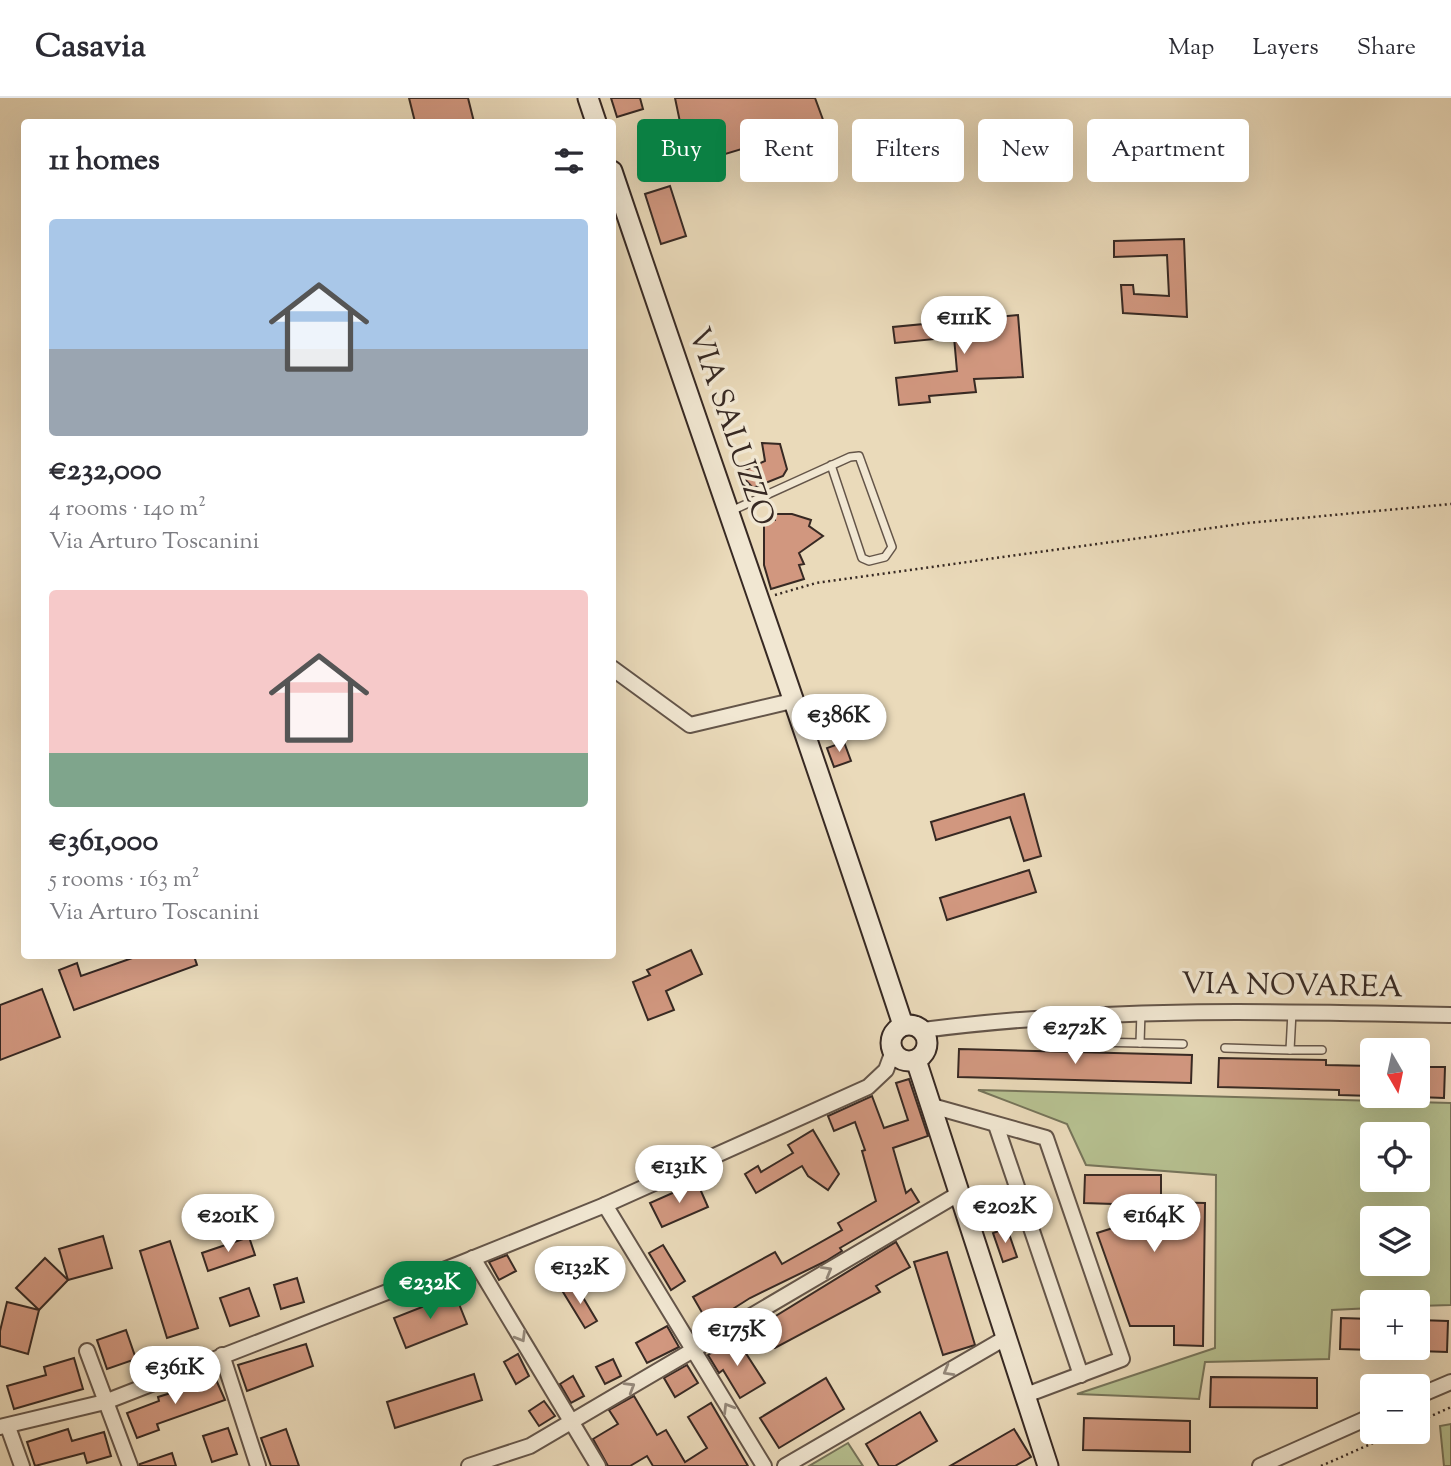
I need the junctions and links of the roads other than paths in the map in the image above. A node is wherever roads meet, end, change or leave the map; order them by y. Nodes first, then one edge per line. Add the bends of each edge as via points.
1 (588, 98) edge
2 (595, 119) edge
3 (616, 183) edge
4 (831, 465) junction
5 (727, 512) junction
6 (616, 671) edge
7 (796, 700) junction
8 (1141, 1012) junction
9 (1292, 1012) junction
10 (1451, 1016) edge
11 (913, 1027) junction
12 (1045, 1041) dead end
13 (1140, 1043) junction
14 (1182, 1044) dead end
15 (1225, 1048) dead end
16 (1290, 1050) junction
17 (1322, 1050) dead end
18 (892, 1051) junction
19 (916, 1060) junction
20 (932, 1106) junction
21 (996, 1125) junction
22 (960, 1194) junction
23 (605, 1205) junction
24 (473, 1258) junction
25 (1007, 1337) junction
26 (693, 1349) junction
27 (87, 1351) dead end
28 (222, 1355) junction
29 (1081, 1375) junction
30 (1451, 1381) edge
31 (1430, 1391) edge
32 (1026, 1395) junction
33 (104, 1402) junction
34 (1360, 1421) edge
35 (572, 1422) junction
36 (4, 1427) edge
37 (22, 1466) edge
38 (130, 1466) edge
39 (258, 1466) edge
40 (470, 1466) edge
41 (598, 1466) edge
42 (764, 1466) edge
43 (786, 1466) edge
44 (1048, 1466) edge
45 (1260, 1466) edge

1 - 2 main road
3 - 5 main road, VIA SALUZZO
4 - 4 lane via 862,558 885,557 891,547 860,458
4 - 5 lane
5 - 7 main road, VIA SALUZZO
6 - 7 street via 690,725
7 - 11 main road, VIA SALUZZO
8 - 9 street, VIA NOVAREA
8 - 11 street, VIA NOVAREA
8 - 13 lane
9 - 10 street, VIA NOVAREA
9 - 16 lane
11 - 18 main road via 892,1036
11 - 19 main road via 927,1047
12 - 13 lane
13 - 14 lane
15 - 16 lane
16 - 17 lane
18 - 19 main road via 907,1061
18 - 23 street via 886,1070 868,1087
19 - 20 main road
20 - 21 street
20 - 22 main road
21 - 29 street
21 - 29 street via 1046,1138 1122,1359
22 - 25 main road
26 -> 22 street
23 - 24 street
23 - 26 street
24 - 28 street
24 -> 35 street
25 - 32 main road
25 -> 43 street
35 -> 26 street
42 -> 26 street
27 - 33 street
28 - 33 street
28 - 39 street
29 - 32 street
30 - 31 street
32 - 44 main road
33 - 36 street
33 - 38 street
34 - 45 street
35 - 40 street via 530,1446
35 - 41 street
36 - 37 street

